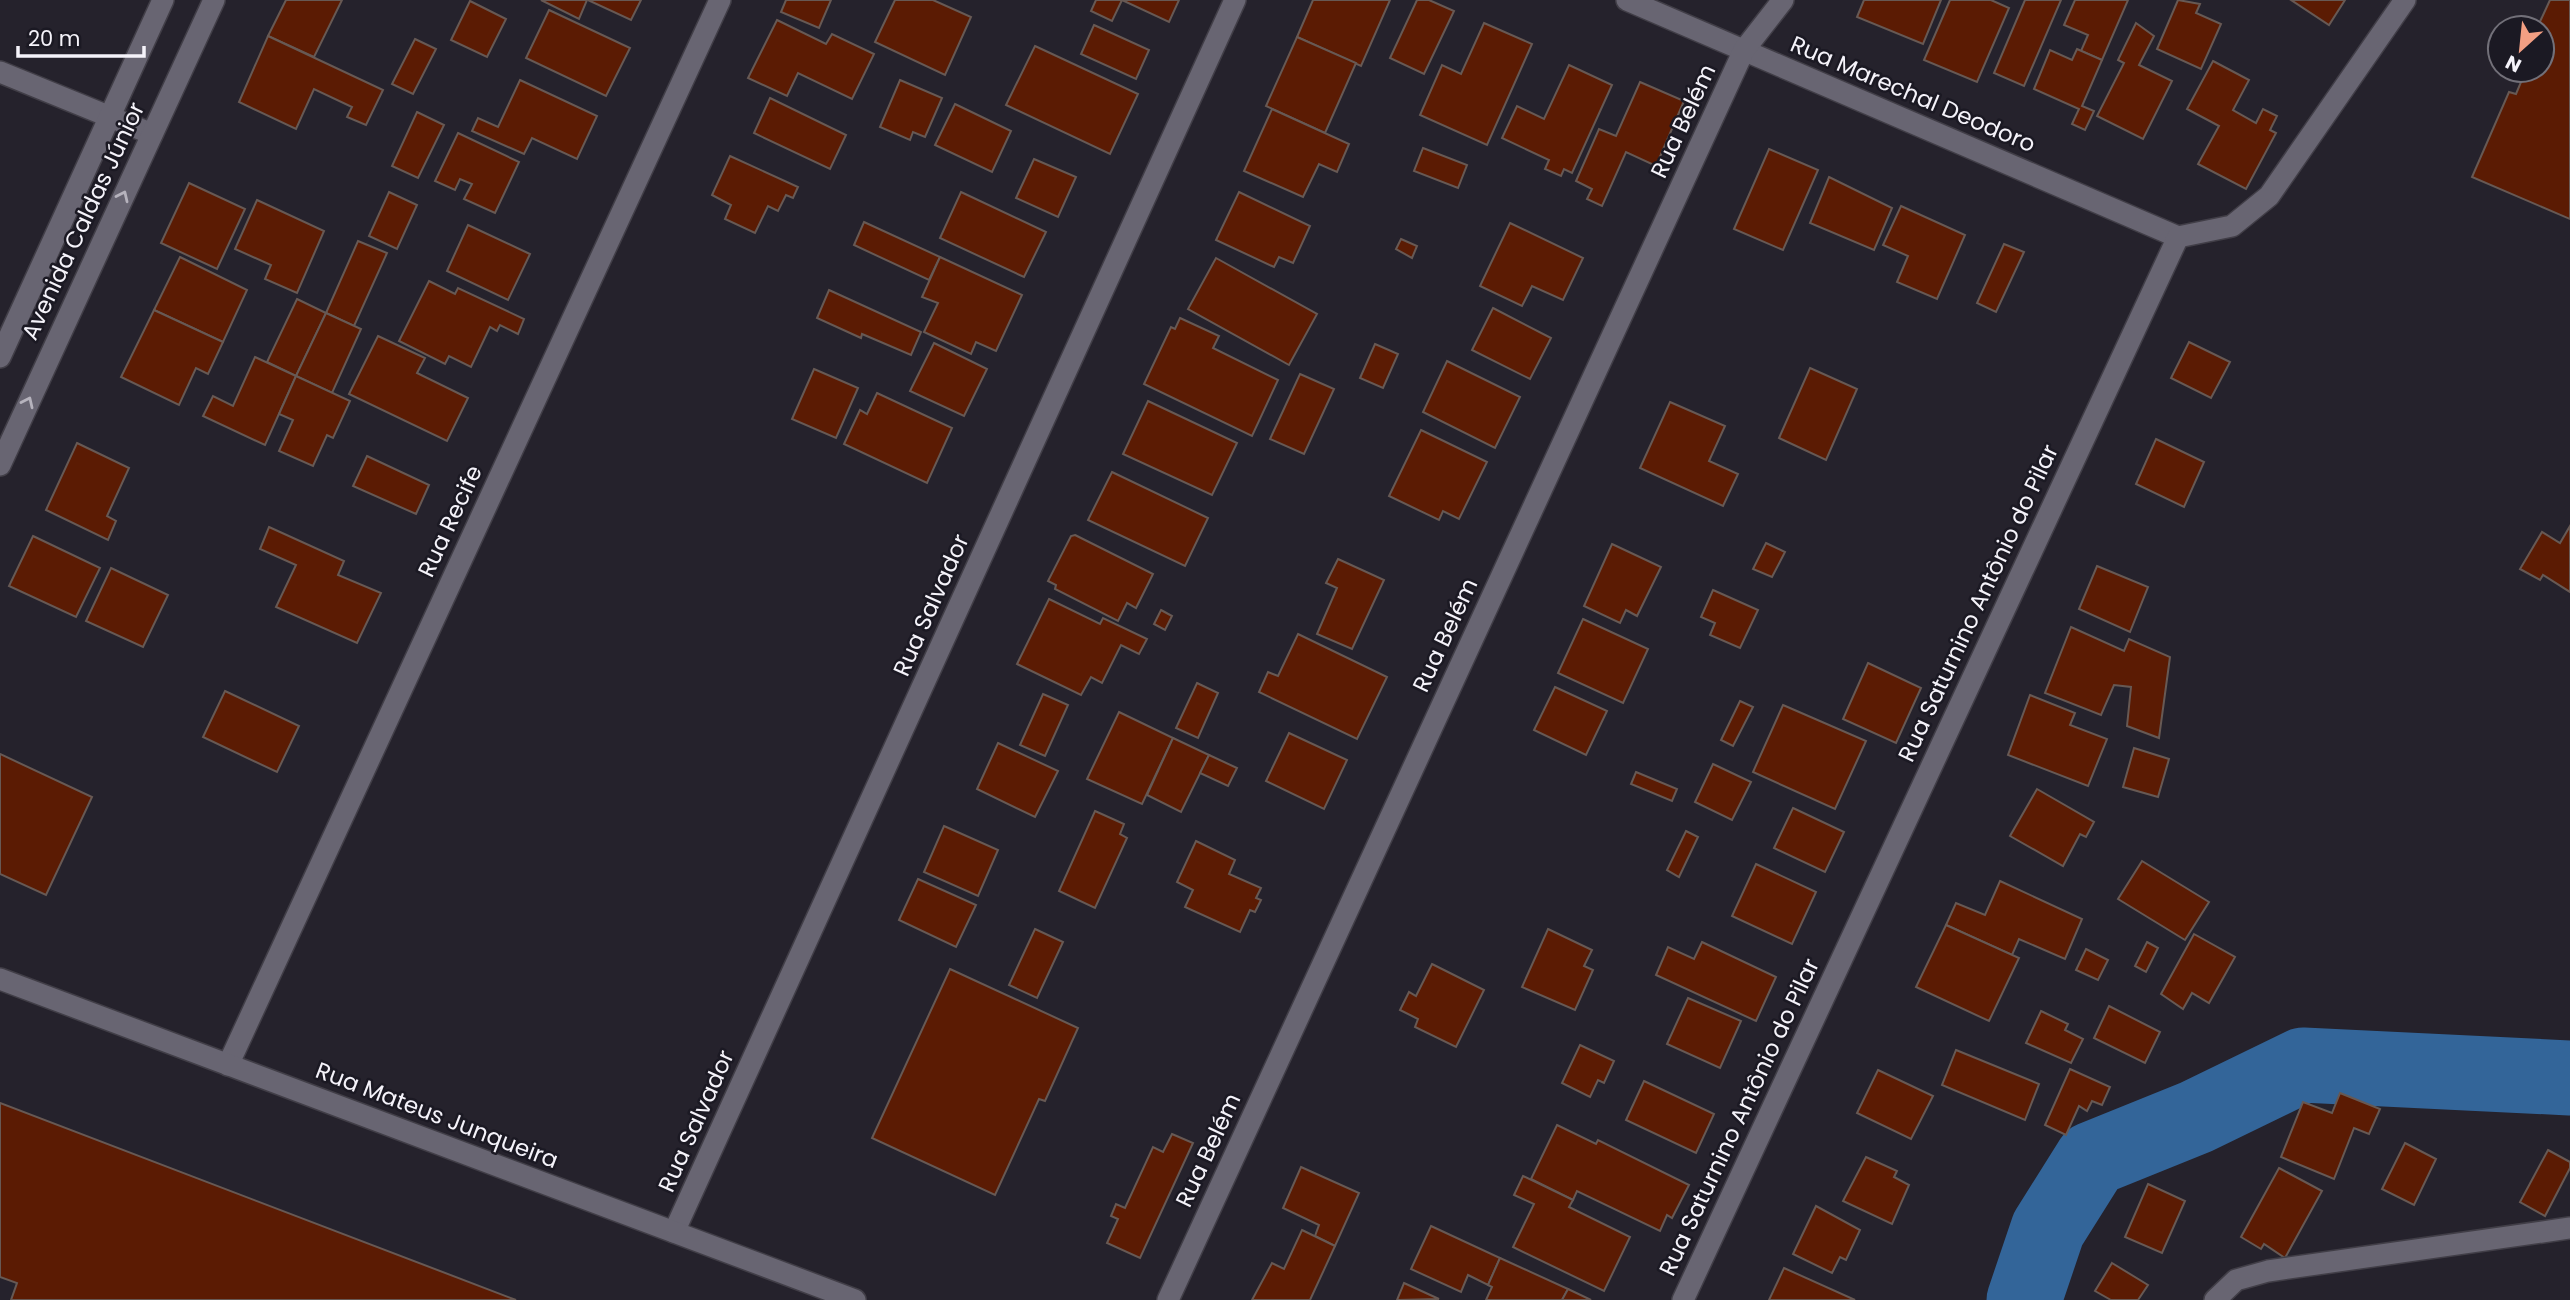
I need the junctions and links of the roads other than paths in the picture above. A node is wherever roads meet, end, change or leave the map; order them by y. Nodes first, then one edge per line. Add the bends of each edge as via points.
1 (163, 0) edge
2 (214, 0) edge
3 (720, 0) edge
4 (1235, 0) edge
5 (1627, 0) edge
6 (1783, 0) edge
7 (2404, 0) edge
8 (1744, 50) junction
9 (0, 72) edge
10 (109, 116) junction
11 (152, 134) junction
12 (2178, 237) junction
13 (0, 357) edge
14 (0, 464) edge
15 (0, 979) edge
16 (228, 1065) junction
17 (2570, 1228) edge
18 (674, 1232) junction
19 (855, 1300) edge
20 (1168, 1300) edge
21 (1683, 1300) edge
22 (2215, 1300) edge

1 - 10 street, Avenida Caldas Júnior
2 - 11 street, Avenida Caldas Júnior
3 - 16 street, Rua Recife
4 - 18 street, Rua Salvador
5 - 8 street, Rua Marechal Deodoro
6 - 8 street, Rua Belém
7 - 12 street via 2269,196 2232,226
8 - 12 street, Rua Marechal Deodoro
8 - 20 street, Rua Belém
9 - 10 street
10 - 11 street
10 - 13 street, Avenida Caldas Júnior
14 -> 11 street, Avenida Caldas Júnior
12 - 21 street, Rua Saturnino Antônio do Pilar
15 - 16 street, Rua Mateus Junqueira
16 - 18 street, Rua Mateus Junqueira
17 - 22 street via 2269,1271 2236,1280
18 - 19 street, Rua Mateus Junqueira

